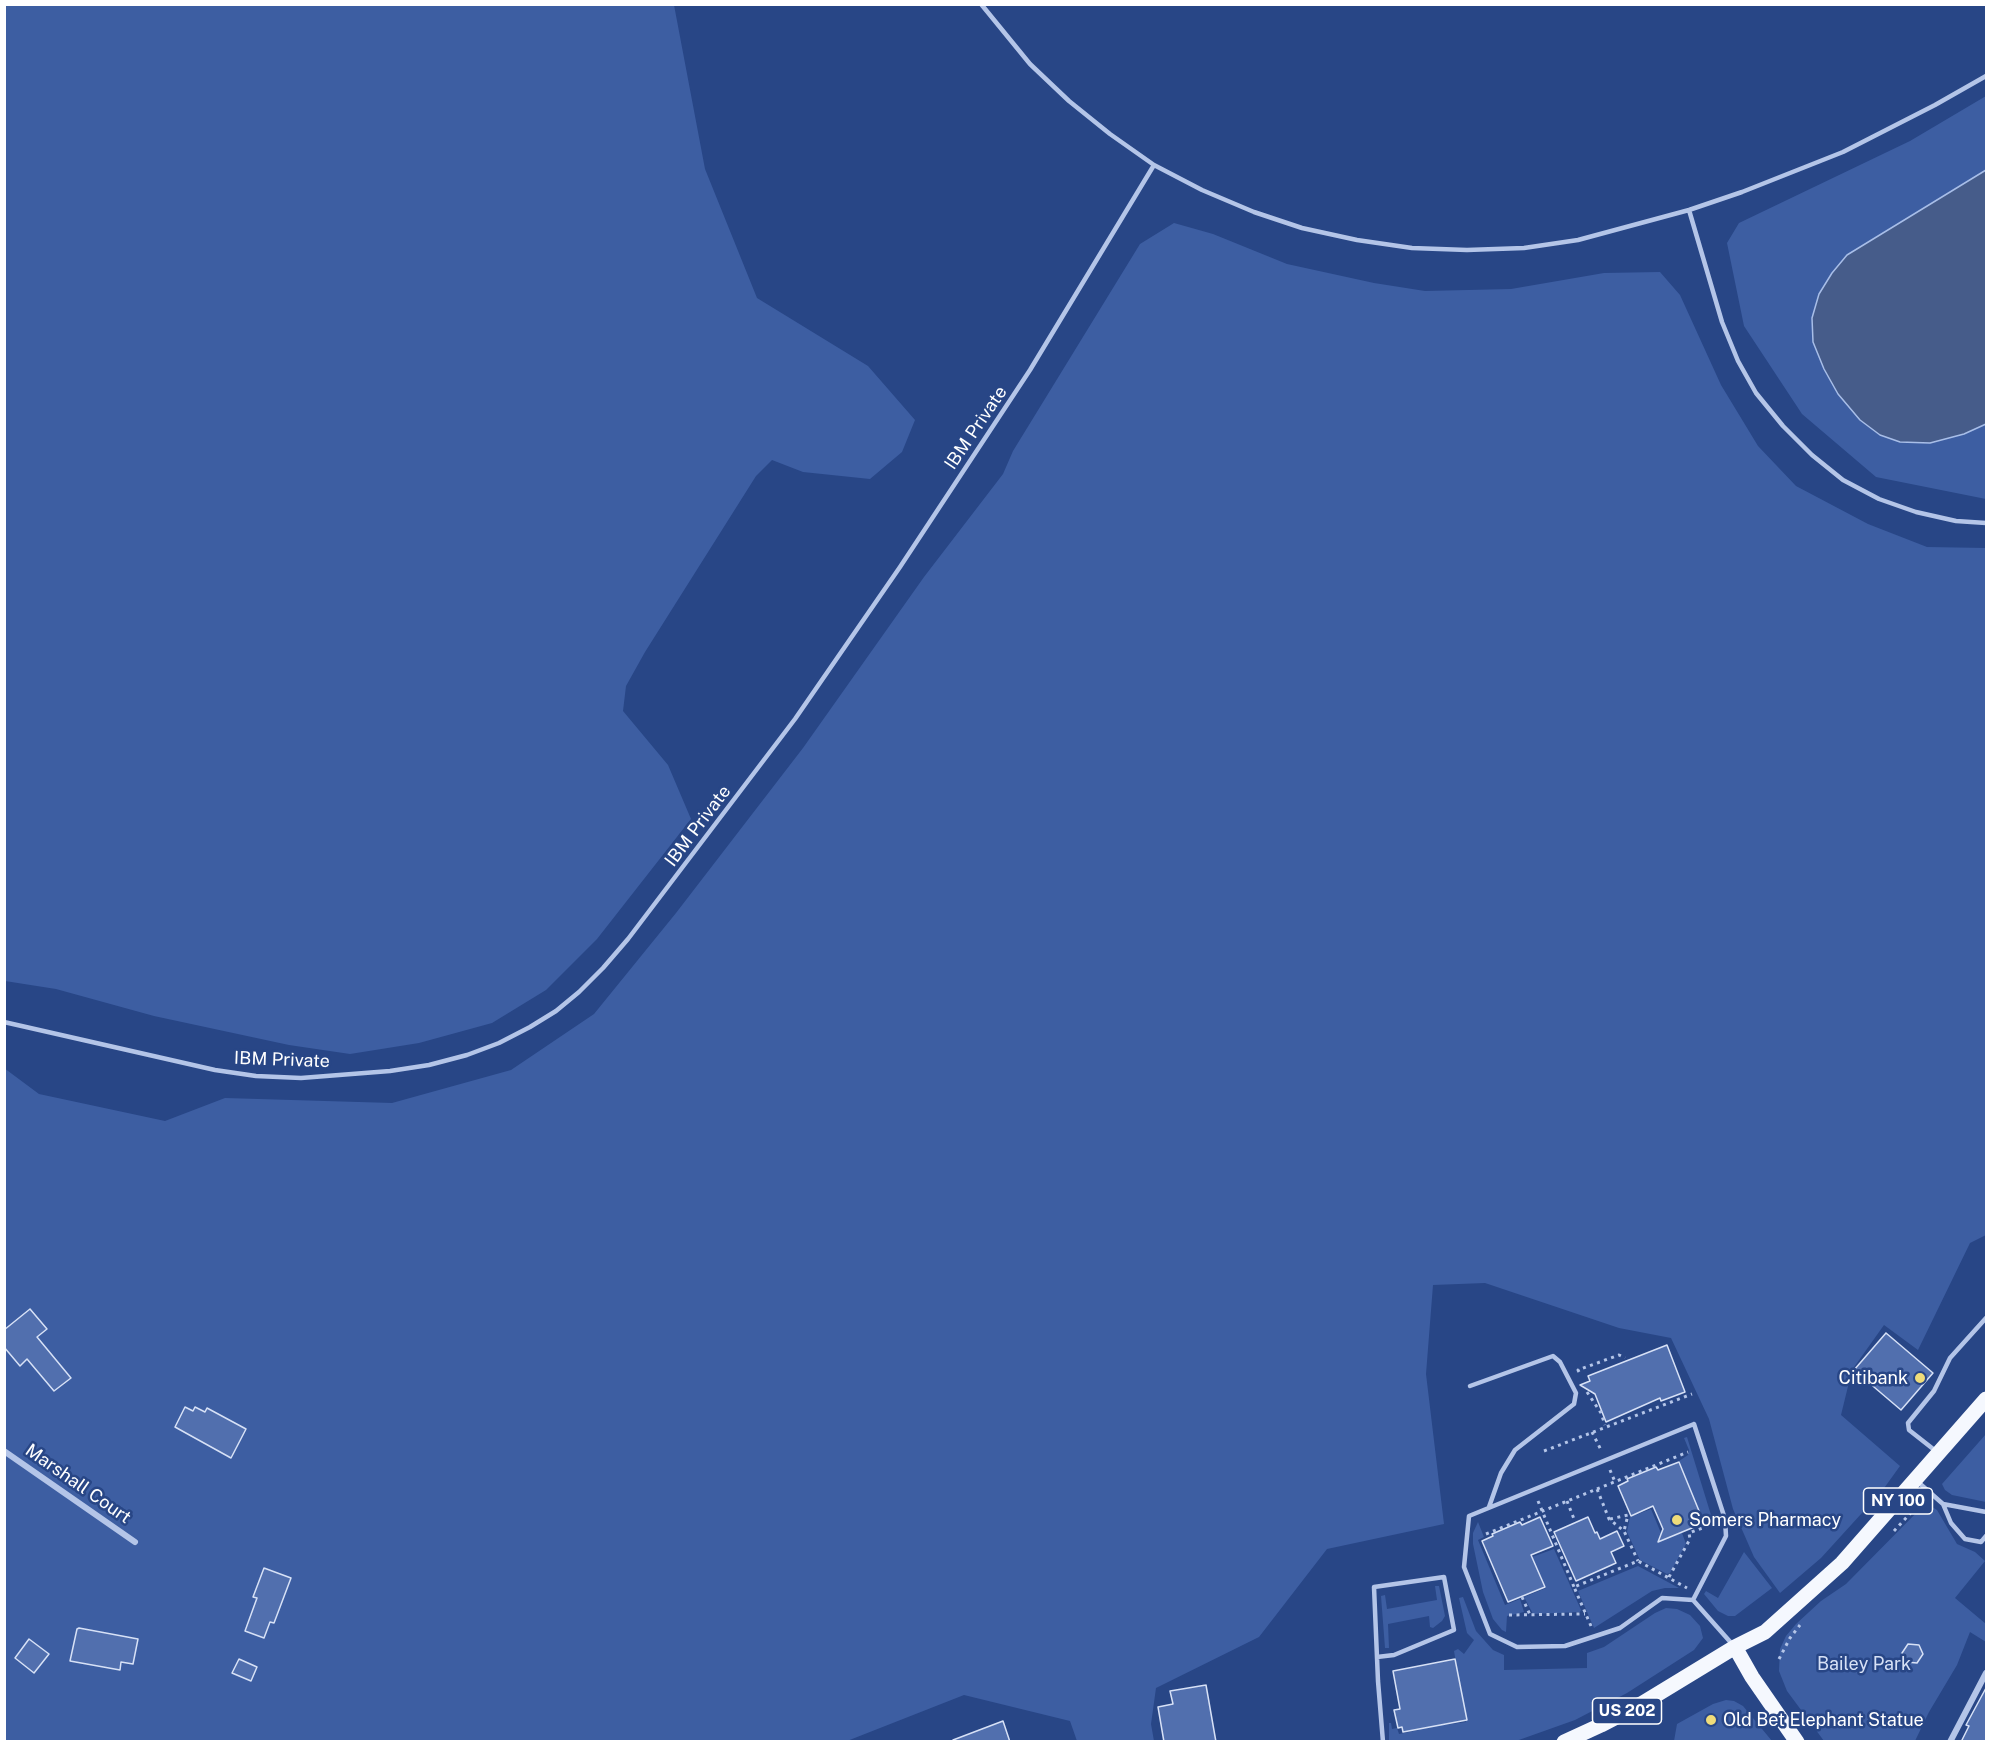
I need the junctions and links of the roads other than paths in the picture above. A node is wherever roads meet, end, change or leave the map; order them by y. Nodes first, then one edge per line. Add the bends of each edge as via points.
1 (981, 4) edge
2 (1986, 76) edge
3 (1154, 165) junction
4 (1689, 210) junction
5 (1986, 523) edge
6 (4, 1022) edge
7 (1986, 1318) edge
8 (1470, 1386) dead end
9 (1986, 1399) edge
10 (4, 1451) edge
11 (1939, 1454) junction
12 (1916, 1480) junction
13 (1943, 1504) junction
14 (1489, 1507) junction
15 (1986, 1512) edge
16 (1986, 1536) edge
17 (135, 1542) dead end
18 (1693, 1600) junction
19 (1735, 1647) junction
20 (1377, 1657) junction
21 (1986, 1673) edge
22 (1383, 1742) edge
23 (1564, 1742) edge
24 (1797, 1742) edge
25 (1950, 1742) edge

1 - 3 lane via 1030,64 1069,101
2 - 4 lane via 1843,152
3 - 4 lane via 1254,212 1302,228 1412,248 1524,248 1578,240
3 - 6 lane, IBM Private via 1030,370 808,701 628,939 556,1011 499,1043 429,1065 301,1078 215,1070
4 - 5 lane via 1722,322 1738,360 1756,393 1783,426 1843,480 1879,499 1956,521
7 - 11 lane via 1950,1358 1934,1391 1908,1423 1909,1430
8 - 14 lane via 1553,1356 1576,1393 1574,1404 1515,1450 1501,1473
9 - 11 main road, NY 100
10 - 17 street, Marshall Court
11 - 12 main road, NY 100
12 - 13 lane
12 - 19 main road, NY 100 via 1804,1599 1765,1632
13 - 15 lane
13 - 16 lane via 1951,1523 1965,1539 1981,1542
14 - 18 lane via 1469,1516 1464,1567 1490,1634 1517,1647 1565,1646 1620,1628 1662,1598
14 - 18 lane via 1694,1424 1725,1519 1726,1536
18 - 19 lane
19 - 23 main road, US 202 via 1643,1703
19 - 24 main road
20 - 20 lane via 1374,1587 1444,1577 1454,1630 1394,1655
20 - 22 lane
21 - 25 street

